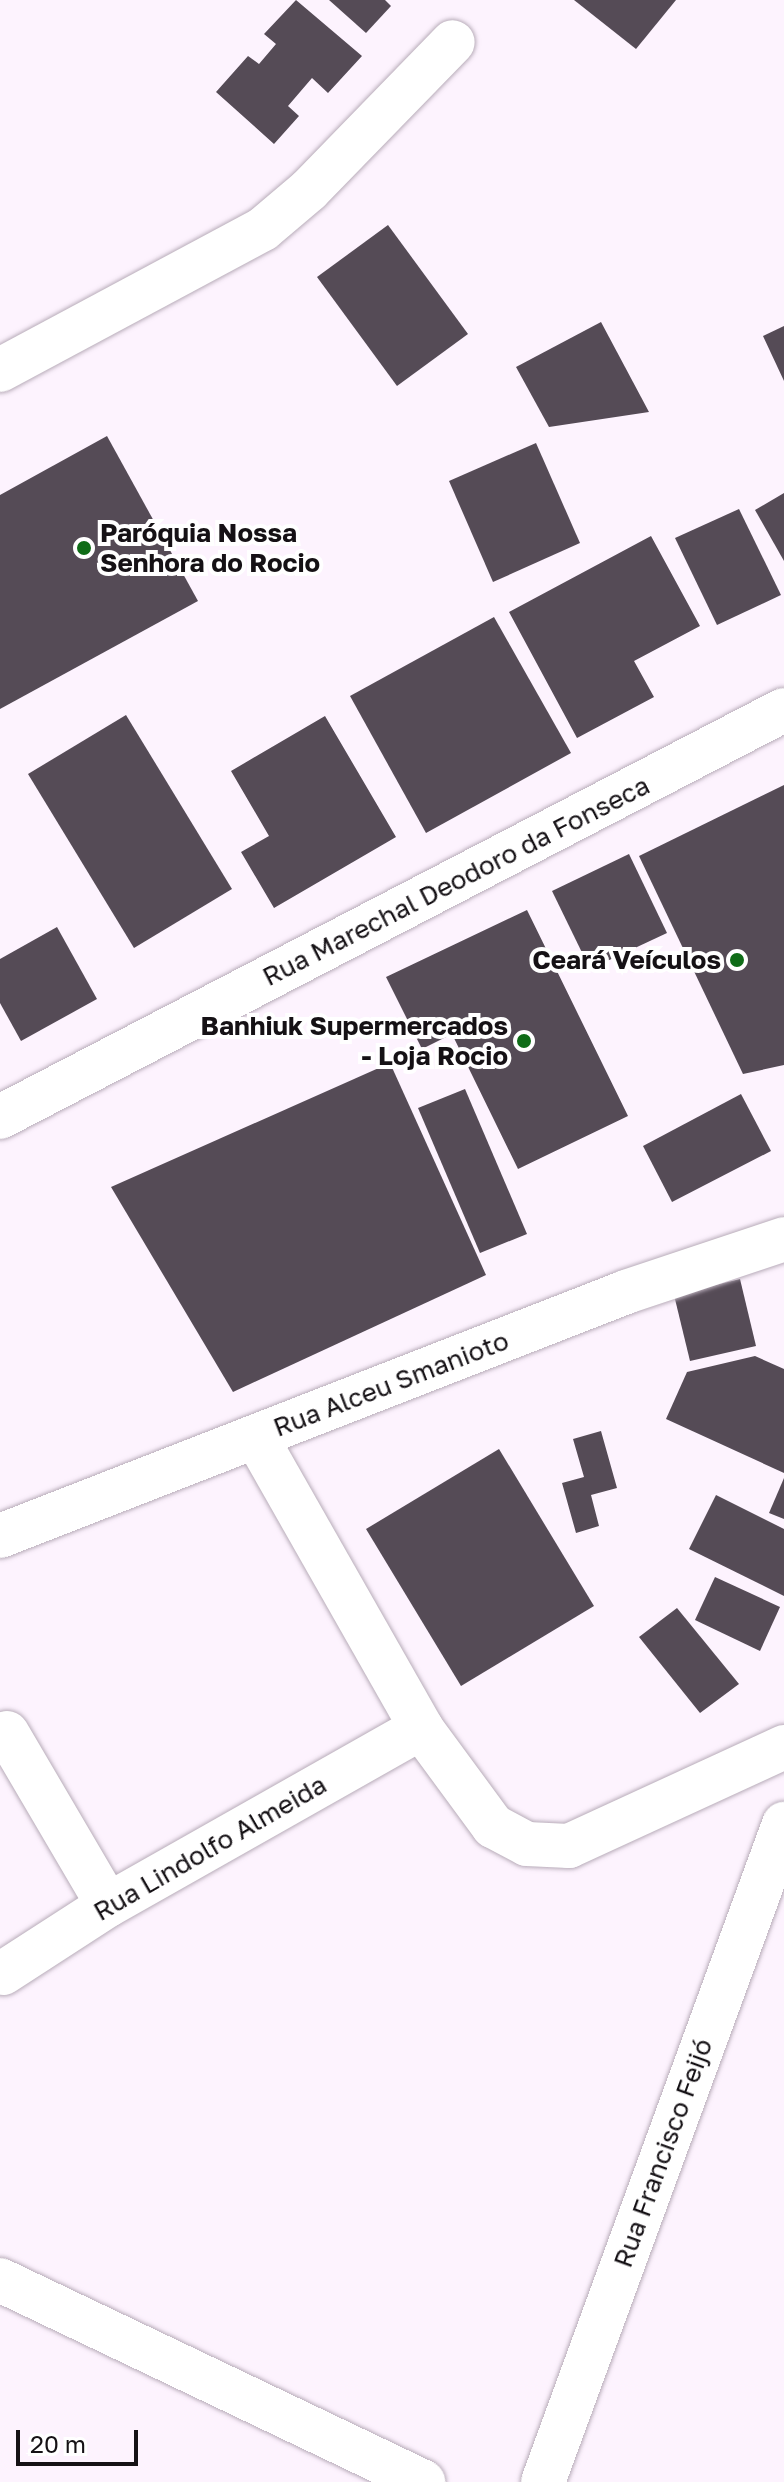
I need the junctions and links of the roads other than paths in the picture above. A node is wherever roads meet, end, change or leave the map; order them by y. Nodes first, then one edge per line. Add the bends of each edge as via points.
1 (453, 42) dead end
2 (0, 370) edge
3 (784, 710) edge
4 (4, 1105) edge
5 (784, 1239) edge
6 (256, 1437) junction
7 (0, 1536) edge
8 (421, 1728) junction
9 (7, 1733) dead end
10 (784, 1747) edge
11 (784, 1824) edge
12 (108, 1905) junction
13 (3, 1973) dead end
14 (0, 2280) edge
15 (423, 2482) edge
16 (543, 2482) edge

1 - 2 street via 309,190 263,229
3 - 4 street, Rua Marechal Deodoro da Fonseca
5 - 6 street, Rua Alceu Smanioto via 626,1292
6 - 7 street, Rua Alceu Smanioto
6 - 8 street
8 - 10 street via 493,1826 527,1844 569,1846
8 - 12 street, Rua Lindolfo Almeida
9 - 12 street
11 - 16 street, Rua Francisco Feijó
12 - 13 street, Rua Lindolfo Almeida
14 - 15 street

